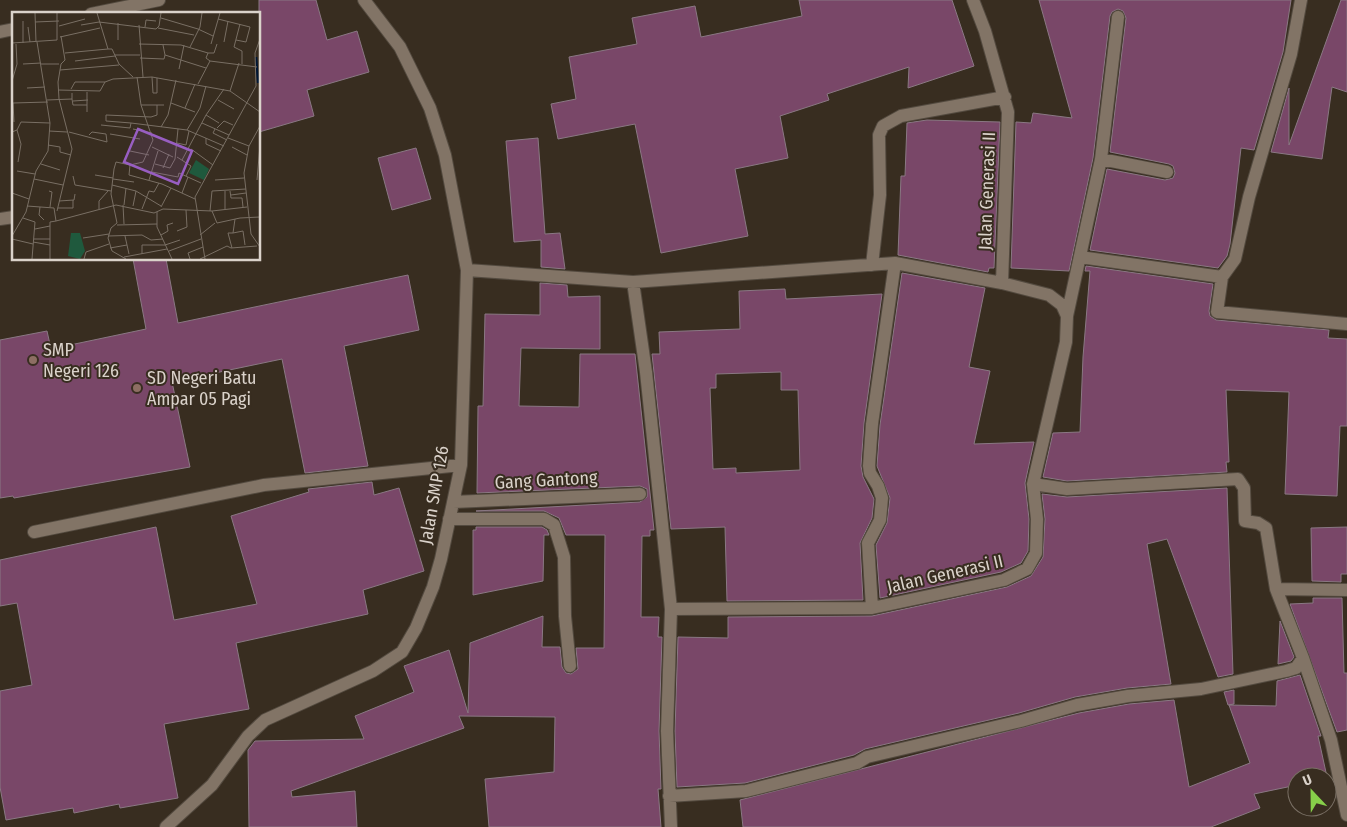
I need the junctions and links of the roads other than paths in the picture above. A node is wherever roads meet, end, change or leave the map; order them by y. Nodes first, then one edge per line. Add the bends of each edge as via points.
1 (159, 0) edge
2 (364, 0) edge
3 (972, 0) edge
4 (1301, 0) edge
5 (100, 12) edge
6 (1118, 17) dead end
7 (1006, 97) junction
8 (1101, 159) junction
9 (1167, 172) dead end
10 (1080, 257) junction
11 (895, 263) junction
12 (872, 265) junction
13 (467, 270) junction
14 (1222, 277) junction
15 (633, 282) junction
16 (1002, 282) junction
17 (1068, 316) junction
18 (1347, 324) edge
19 (461, 465) junction
20 (1034, 484) junction
21 (640, 494) dead end
22 (453, 502) junction
23 (449, 519) junction
24 (34, 532) dead end
25 (1276, 589) junction
26 (1347, 590) edge
27 (872, 608) junction
28 (671, 609) junction
29 (1303, 658) junction
30 (570, 666) dead end
31 (669, 796) junction
32 (1347, 815) edge
33 (166, 827) edge
34 (671, 827) edge

1 - 5 street
2 - 13 street, Jalan SMP 126 via 400,47 430,108 445,155
3 - 7 street, Jalan Generasi II
4 - 14 street via 1291,54 1249,197 1235,259
6 - 8 street, Jalan Generasi II
7 - 12 street via 901,116 883,126 879,136 880,195
7 - 16 street, Jalan Generasi II via 1007,180
8 - 9 street
8 - 10 street, Jalan Generasi II
10 - 14 street
10 - 17 street, Jalan Generasi II
11 - 12 street
11 - 16 street
11 - 27 street via 869,466 882,498 880,520 868,543
12 - 15 street
13 - 15 street
13 - 19 street, Jalan SMP 126
14 - 18 street via 1217,312
15 - 28 street
16 - 17 street via 1054,297
17 - 20 street, Jalan Generasi II via 1062,367
19 - 22 street, Jalan SMP 126
19 - 24 street via 264,485
20 - 25 street via 1067,489 1238,479 1244,488 1245,521 1266,528
20 - 27 street, Jalan Generasi II via 1036,553 1027,569 1004,580
21 - 22 street, Gang Gantong
22 - 23 street, Jalan SMP 126
23 - 30 street via 544,519 554,525 564,557
23 - 33 street, Jalan SMP 126 via 433,587 402,652 373,671 265,720 248,736 212,785
25 - 26 street
25 - 29 street
27 - 28 street, Jalan Generasi II
28 - 31 street via 667,731
29 - 31 street via 1296,668 1286,671 1201,690 1136,695 1078,705 866,757 746,791
29 - 32 street via 1331,740
31 - 34 street

